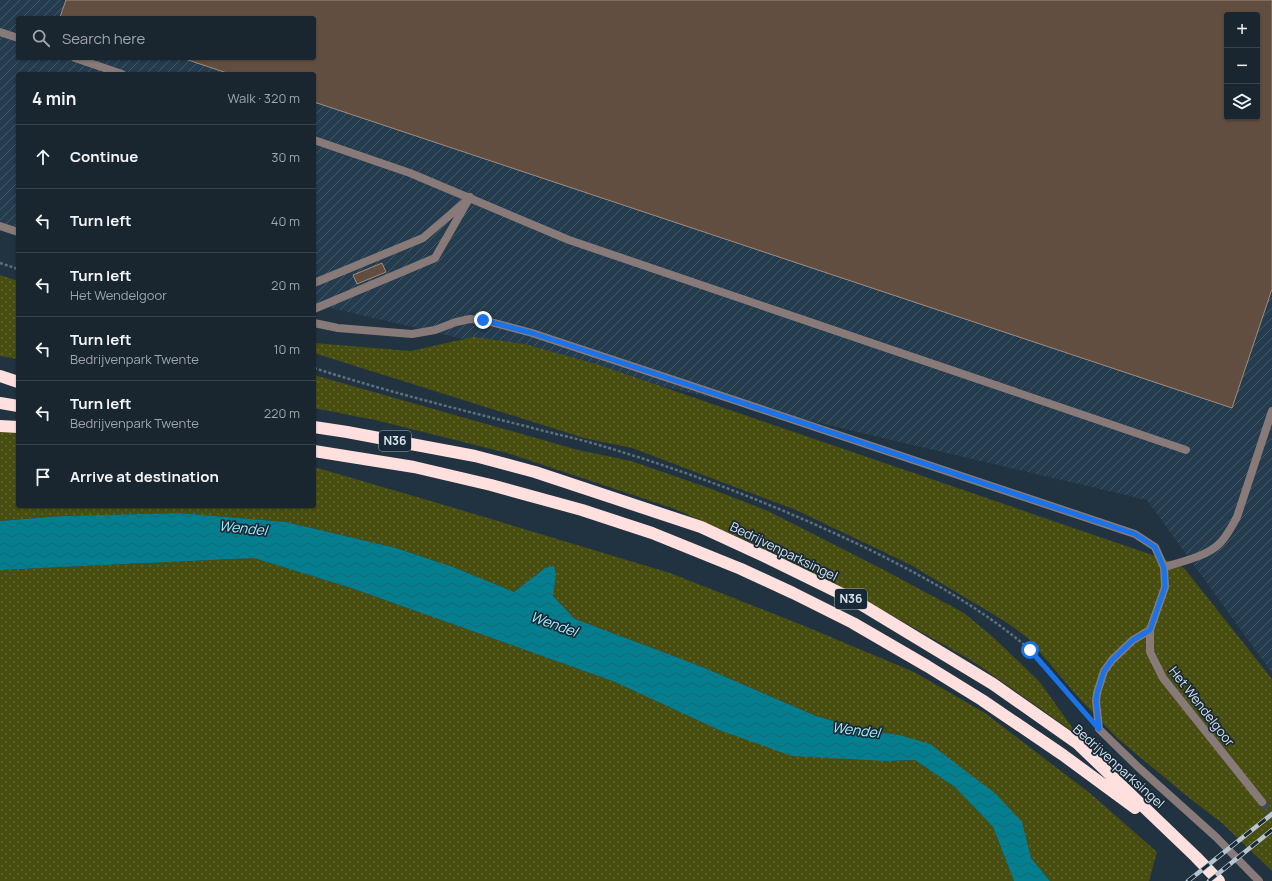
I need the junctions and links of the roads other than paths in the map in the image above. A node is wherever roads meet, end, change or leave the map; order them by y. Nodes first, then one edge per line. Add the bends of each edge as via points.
1 (0, 32) edge
2 (16, 37) edge
3 (81, 60) edge
4 (116, 72) edge
5 (316, 141) edge
6 (470, 197) junction
7 (0, 226) edge
8 (16, 231) edge
9 (316, 282) edge
10 (316, 308) edge
11 (316, 323) edge
12 (0, 376) edge
13 (0, 381) edge
14 (16, 382) edge
15 (16, 383) edge
16 (0, 403) edge
17 (16, 406) edge
18 (1272, 411) edge
19 (0, 426) edge
20 (16, 427) edge
21 (316, 427) edge
22 (1186, 450) dead end
23 (316, 451) edge
24 (1164, 568) junction
25 (1150, 630) junction
26 (1262, 802) tunnel mouth
27 (1175, 837) junction
28 (1219, 881) edge
29 (1259, 881) edge

1 - 2 street
3 - 4 street
5 - 6 street
6 - 9 street via 423,238
6 - 10 street via 435,258
6 - 22 street via 569,240
7 - 8 street
11 - 24 street via 338,328 412,334 436,330 470,319 532,333 1135,534 1155,547
12 - 14 highway
13 - 15 highway
16 - 17 highway
18 - 24 street via 1237,517 1229,531 1219,544 1208,552
19 - 20 highway
21 - 27 highway, Bedrijvenparksingel / N36 via 475,456 535,472 701,527 764,556 854,600 993,684 1077,743
23 - 27 highway, Bedrijvenparksingel / N36 via 414,467 582,510 652,533 741,569 853,623 976,696 1063,755
24 - 25 street, Het Wendelgoor via 1165,587
25 - 26 street, Het Wendelgoor via 1150,652 1163,678
25 - 29 street via 1133,640 1104,671 1097,697 1099,729 1216,837
27 - 28 highway, Bedrijvenparksingel / N36

